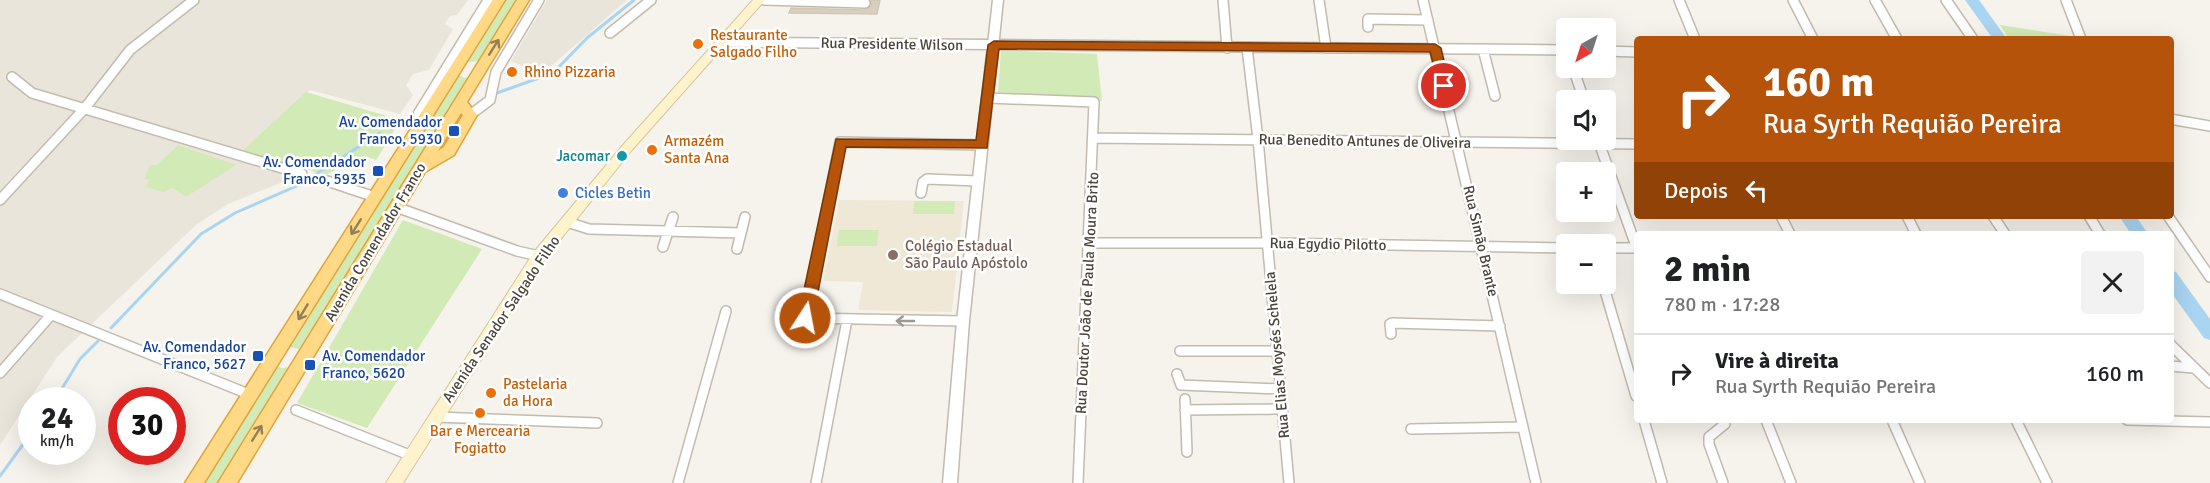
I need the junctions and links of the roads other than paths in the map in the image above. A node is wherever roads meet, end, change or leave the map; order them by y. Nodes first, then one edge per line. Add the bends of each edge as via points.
1 (194, 0) edge
2 (488, 0) edge
3 (499, 0) edge
4 (523, 0) edge
5 (539, 0) edge
6 (651, 0) edge
7 (759, 0) edge
8 (764, 0) edge
9 (998, 0) edge
10 (1223, 0) edge
11 (1319, 0) edge
12 (1423, 0) edge
13 (1679, 0) edge
14 (1793, 0) edge
15 (1875, 0) edge
16 (1946, 0) edge
17 (2066, 0) edge
18 (865, 3) dead end
19 (1428, 20) junction
20 (1368, 27) dead end
21 (610, 33) dead end
22 (1694, 36) edge
23 (1811, 36) edge
24 (1895, 36) edge
25 (1970, 36) edge
26 (2080, 36) edge
27 (722, 42) junction
28 (994, 45) junction
29 (1227, 48) junction
30 (1246, 48) junction
31 (1326, 48) junction
32 (1435, 48) junction
33 (1483, 49) junction
34 (1556, 50) edge
35 (1616, 51) edge
36 (1634, 52) edge
37 (457, 66) junction
38 (481, 68) junction
39 (12, 77) dead end
40 (1495, 96) dead end
41 (988, 98) junction
42 (460, 102) junction
43 (85, 108) junction
44 (470, 115) junction
45 (2174, 120) edge
46 (420, 124) junction
47 (2210, 126) edge
48 (1094, 138) junction
49 (1258, 139) junction
50 (1556, 142) edge
51 (1458, 143) junction
52 (1616, 143) edge
53 (1634, 144) edge
54 (982, 145) junction
55 (1602, 150) edge
56 (419, 169) junction
57 (302, 174) dead end
58 (327, 181) dead end
59 (978, 181) junction
60 (921, 193) dead end
61 (375, 197) junction
62 (0, 200) edge
63 (396, 207) junction
64 (673, 217) dead end
65 (745, 217) dead end
66 (2170, 219) edge
67 (567, 222) junction
68 (668, 231) junction
69 (741, 233) junction
70 (1634, 241) edge
71 (1090, 243) junction
72 (1267, 243) junction
73 (663, 247) dead end
74 (1634, 247) edge
75 (1482, 248) junction
76 (1556, 248) edge
77 (1616, 248) edge
78 (737, 249) dead end
79 (539, 256) junction
80 (2210, 277) edge
81 (0, 294) edge
82 (1606, 294) edge
83 (726, 311) dead end
84 (51, 315) junction
85 (847, 320) junction
86 (963, 321) junction
87 (1500, 326) junction
88 (1391, 334) dead end
89 (282, 347) junction
90 (2174, 348) edge
91 (1180, 351) dead end
92 (1277, 351) junction
93 (307, 352) junction
94 (2174, 366) edge
95 (2194, 368) junction
96 (0, 373) edge
97 (1177, 374) dead end
98 (2210, 383) edge
99 (1281, 389) junction
100 (1634, 389) edge
101 (251, 395) junction
102 (296, 410) dead end
103 (1282, 410) junction
104 (436, 417) junction
105 (2174, 421) edge
106 (2210, 422) edge
107 (597, 423) dead end
108 (1645, 423) edge
109 (1767, 423) edge
110 (1893, 423) edge
111 (2017, 423) edge
112 (1725, 424) dead end
113 (1523, 427) junction
114 (1411, 429) dead end
115 (1187, 452) dead end
116 (412, 456) junction
117 (194, 483) edge
118 (227, 483) edge
119 (394, 483) edge
120 (678, 483) edge
121 (816, 483) edge
122 (950, 483) edge
123 (1078, 483) edge
124 (1289, 483) edge
125 (1536, 483) edge
126 (1662, 483) edge
127 (1723, 483) edge
128 (1791, 483) edge
129 (1920, 483) edge
130 (2047, 483) edge

1 - 43 street via 130,50
2 - 46 street, Avenida Comendador Franco via 419,112
3 - 37 highway, Avenida Comendador Franco
38 -> 4 highway, Avenida Comendador Franco
5 - 44 street via 496,72 490,100
6 - 21 street
7 - 27 main road, Avenida Senador Salgado Filho
8 - 18 street
9 - 28 street
10 - 29 street
11 - 31 street
12 - 19 street, Rua Simão Brante
13 - 22 street
14 - 23 street
15 - 24 street
16 - 25 street
17 - 26 street
19 - 20 street via 1368,19
19 - 32 street, Rua Simão Brante
27 - 28 street, Rua Presidente Wilson
27 - 67 main road, Avenida Senador Salgado Filho
28 - 29 street, Rua Presidente Wilson
28 - 41 street
29 - 30 street, Rua Presidente Wilson
30 - 31 street, Rua Presidente Wilson
30 - 49 street, Rua Elias Moysés Schelela
31 - 32 street, Rua Presidente Wilson
32 - 33 street, Rua Presidente Wilson
32 - 51 street, Rua Simão Brante
33 - 34 street, Rua Presidente Wilson
33 - 40 street
35 - 36 street
37 - 38 highway via 467,73
37 - 46 highway, Avenida Comendador Franco
38 - 42 highway, Avenida Comendador Franco
39 - 43 street via 32,93
41 - 48 street, Rua Doutor João de Paula Moura Brito via 1094,102
41 - 54 street
42 - 44 highway
42 - 56 highway, Avenida Comendador Franco
43 - 57 street
43 - 62 street
44 - 56 highway via 448,151
45 - 47 street
46 - 61 highway, Avenida Comendador Franco
48 - 49 street, Rua Benedito Antunes de Oliveira
48 - 71 street, Rua Doutor João de Paula Moura Brito
49 - 51 street, Rua Benedito Antunes de Oliveira
49 - 72 street, Rua Elias Moysés Schelela
50 - 51 street, Rua Benedito Antunes de Oliveira
51 - 75 street, Rua Simão Brante
52 - 53 street, Rua Benedito Antunes de Oliveira
54 - 59 street
54 - 85 street via 840,142 805,318
55 - 70 street
56 - 63 highway, Avenida Comendador Franco
58 - 61 street
59 - 60 street via 927,179
59 - 86 street
61 -> 89 highway, Avenida Comendador Franco
63 - 79 street
63 - 93 highway, Avenida Comendador Franco
64 - 68 street
65 - 69 street
66 - 80 street
67 - 68 street via 589,229
67 - 79 main road, Avenida Senador Salgado Filho
68 - 69 street
68 - 73 street
69 - 78 street
71 - 72 street, Rua Egydio Pilotto
71 - 123 street, Rua Doutor João de Paula Moura Brito
72 - 75 street, Rua Egydio Pilotto
72 - 92 street, Rua Elias Moysés Schelela
74 - 77 street
75 - 76 street, Rua Egydio Pilotto
75 - 87 street, Rua Simão Brante
79 - 104 main road, Avenida Senador Salgado Filho
81 - 84 street
82 - 100 street
83 - 120 street
84 - 96 street
84 - 101 street
86 -> 85 street
85 - 121 street
86 - 122 street
87 - 88 street via 1392,323
87 - 113 street, Rua Simão Brante
89 - 93 highway via 282,356 287,361
89 - 101 highway, Avenida Comendador Franco
90 - 95 street
91 - 92 street
92 - 99 street, Rua Elias Moysés Schelela
118 -> 93 highway, Avenida Comendador Franco
94 - 95 street
95 - 98 street
97 - 99 street via 1181,385
99 - 103 street, Rua Elias Moysés Schelela
101 - 117 highway, Avenida Comendador Franco
102 - 116 street
103 - 115 street via 1185,404
103 - 124 street, Rua Elias Moysés Schelela
104 - 107 street
104 - 116 main road, Avenida Senador Salgado Filho
105 - 106 street
108 - 126 street
109 - 128 street
110 - 129 street
111 - 130 street
112 - 127 street via 1709,437
113 - 114 street
113 - 125 street, Rua Simão Brante
116 - 119 main road, Avenida Senador Salgado Filho

